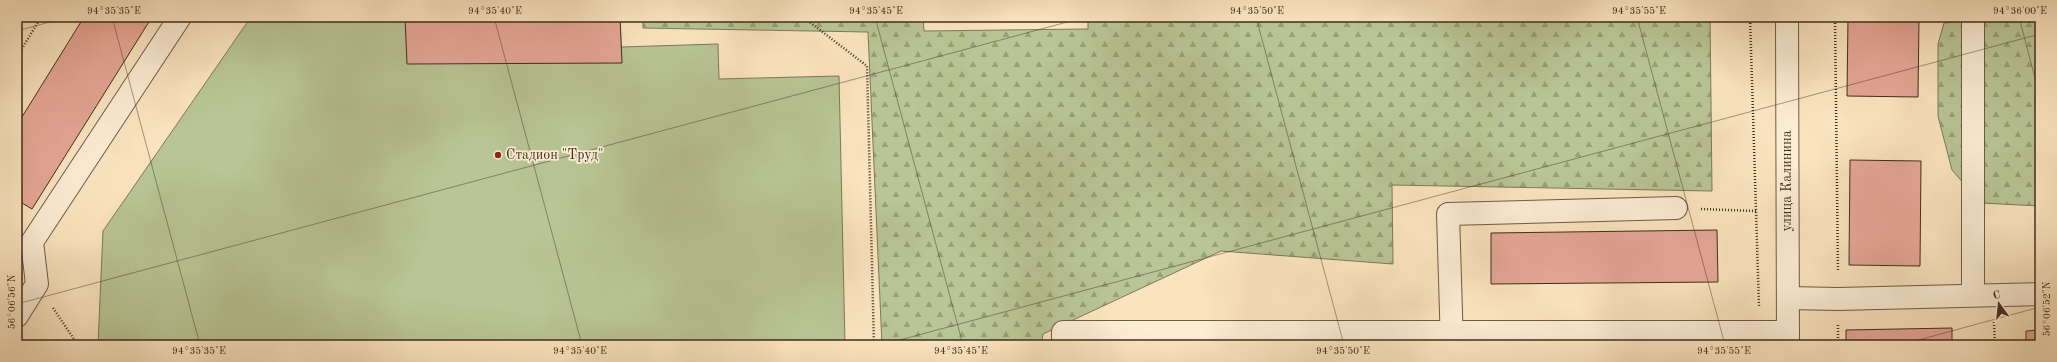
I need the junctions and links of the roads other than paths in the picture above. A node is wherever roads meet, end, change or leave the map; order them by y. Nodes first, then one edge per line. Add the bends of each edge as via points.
1 (180, 17) edge
2 (1787, 17) edge
3 (1973, 17) edge
4 (1676, 208) road end
5 (25, 238) edge
6 (2040, 294) edge
7 (1973, 295) junction
8 (1788, 298) junction
9 (17, 316) edge
10 (1452, 338) edge
11 (1677, 338) edge
12 (1788, 338) edge
13 (1063, 345) edge

1 - 5 street
2 - 8 street, улица Калинина
3 - 7 street
4 - 10 street via 1448,214
5 - 9 street via 37,284
6 - 7 street
7 - 8 street
8 - 12 street, улица Калинина
10 - 11 street
10 - 13 street via 1063,332
11 - 12 street via 1760,332

